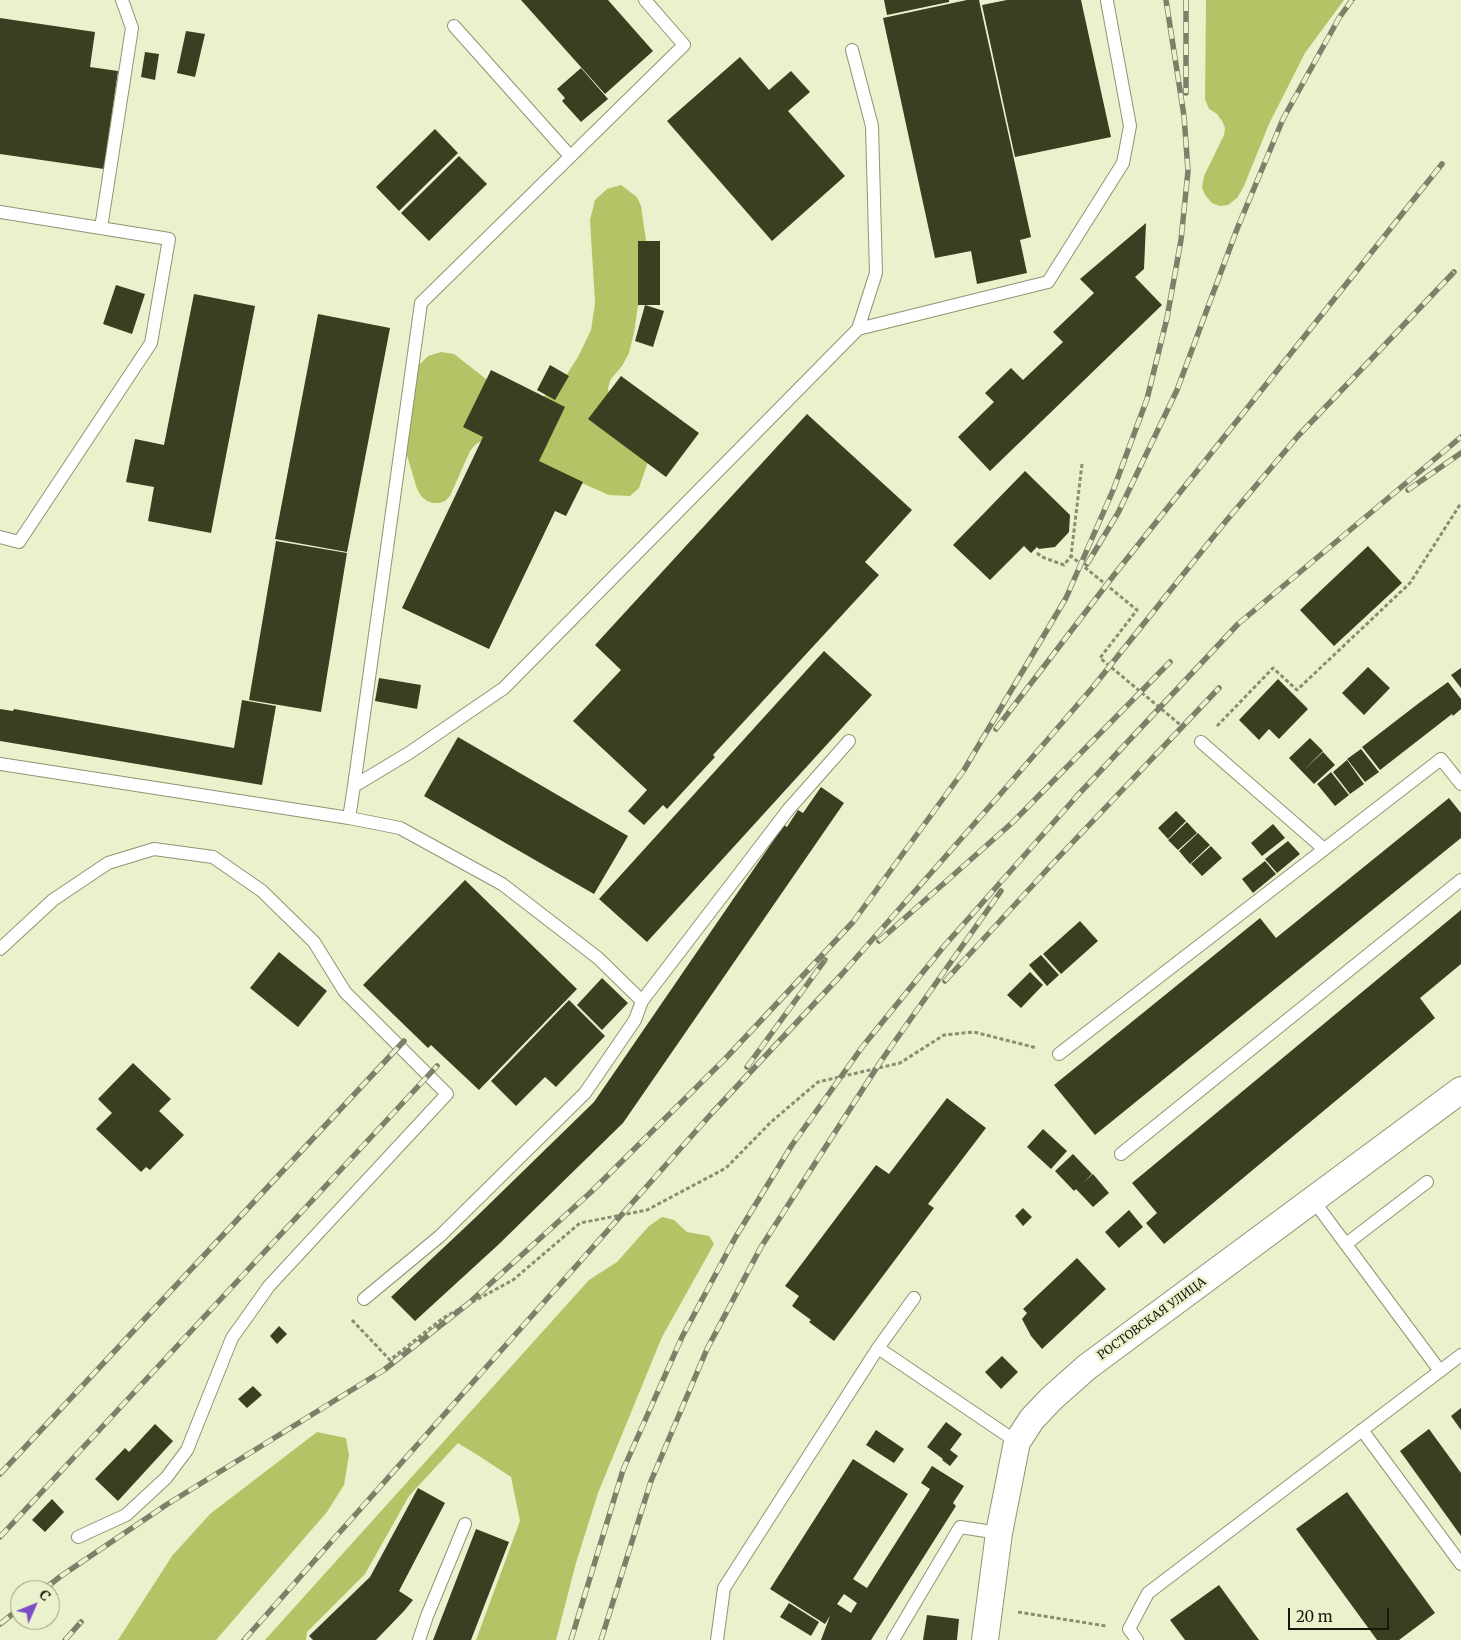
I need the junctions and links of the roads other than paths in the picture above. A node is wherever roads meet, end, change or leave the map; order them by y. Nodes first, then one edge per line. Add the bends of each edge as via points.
1 (122, 0) edge
2 (644, 0) edge
3 (1107, 1) edge
4 (454, 26) dead end
5 (852, 50) dead end
6 (570, 156) junction
7 (0, 212) edge
8 (101, 228) junction
9 (858, 329) junction
10 (0, 537) edge
11 (849, 742) dead end
12 (1201, 742) road end
13 (0, 764) edge
14 (1461, 784) edge
15 (354, 786) junction
16 (349, 818) junction
17 (1324, 849) junction
18 (1461, 880) edge
19 (0, 949) edge
20 (642, 1001) junction
21 (1059, 1054) road end
22 (1461, 1090) edge
23 (1121, 1154) dead end
24 (1427, 1182) dead end
25 (1313, 1200) junction
26 (1346, 1244) junction
27 (364, 1298) road end
28 (914, 1298) dead end
29 (878, 1348) junction
30 (1461, 1355) edge
31 (1440, 1371) junction
32 (1362, 1430) junction
33 (1016, 1442) junction
34 (465, 1524) dead end
35 (999, 1533) junction
36 (78, 1537) dead end
37 (1461, 1564) edge
38 (419, 1640) edge
39 (717, 1640) edge
40 (893, 1640) edge
41 (985, 1640) edge
42 (1137, 1640) edge

1 - 8 lane via 132,28
2 - 6 lane via 684,45
3 - 9 lane via 1130,126 1123,163 1048,282
4 - 6 lane
5 - 9 lane via 872,126 876,273
6 - 15 lane via 420,302
7 - 8 lane
8 - 10 lane via 169,239 151,343 19,542
9 - 15 lane via 504,688
11 - 20 lane via 788,810
12 - 17 lane
13 - 16 lane
14 - 17 lane via 1441,759
15 - 16 lane
16 - 20 lane via 400,828 502,884 598,958
17 - 21 lane
18 - 23 lane
19 - 36 lane via 52,900 108,863 154,849 213,857 262,891 314,942 345,992 447,1094 269,1286 232,1338 187,1450 166,1478 126,1515
20 - 27 lane via 635,1020 585,1093 440,1236
22 - 25 street, РОСТОВСКАЯ УЛИЦА
24 - 26 lane
25 - 26 lane
25 - 33 street, РОСТОВСКАЯ УЛИЦА via 1087,1367 1032,1419
26 - 31 lane
28 - 29 lane
29 - 33 lane
29 - 39 lane via 724,1588
30 - 31 lane
31 - 32 lane
32 - 37 lane
32 - 42 lane via 1148,1594 1129,1629
33 - 35 street, РОСТОВСКАЯ УЛИЦА
34 - 38 lane
35 - 40 lane via 960,1527
35 - 41 street, РОСТОВСКАЯ УЛИЦА

